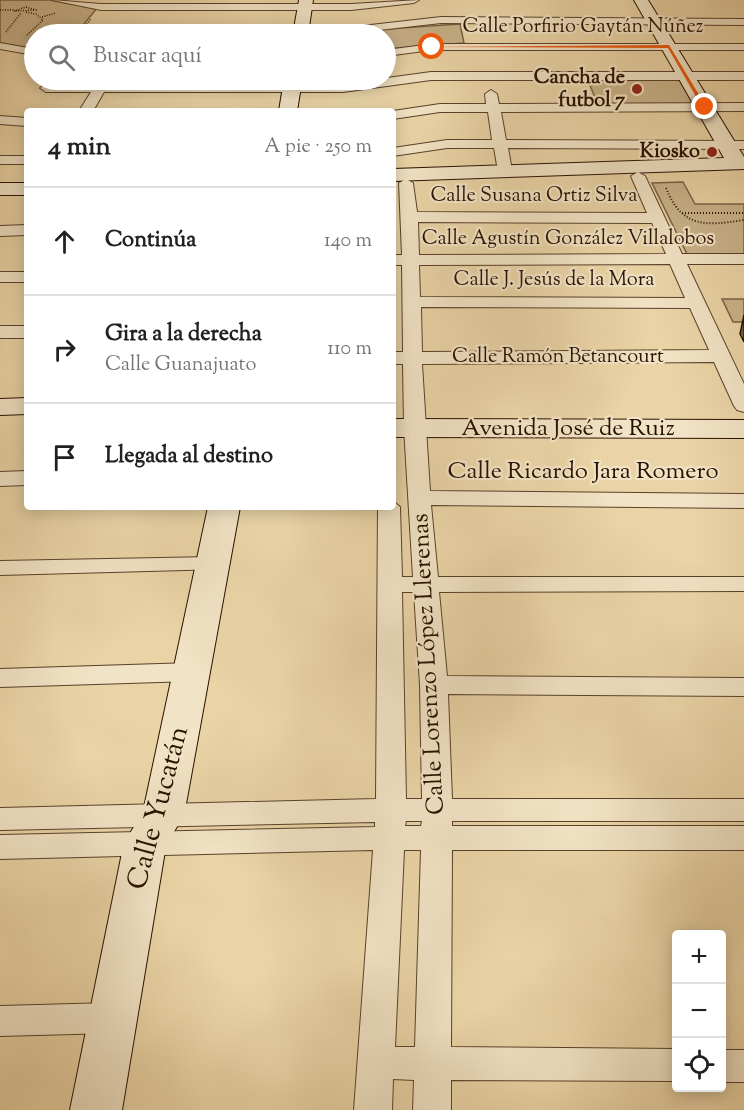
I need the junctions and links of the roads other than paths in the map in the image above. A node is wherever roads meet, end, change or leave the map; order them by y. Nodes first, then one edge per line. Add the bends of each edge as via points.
1 (57, 0) edge
2 (414, 0) edge
3 (641, 0) edge
4 (147, 3) edge
5 (306, 4) edge
6 (472, 15) junction
7 (654, 21) junction
8 (744, 22) edge
9 (135, 24) edge
10 (303, 24) edge
11 (396, 25) edge
12 (0, 46) edge
13 (669, 47) junction
14 (744, 47) edge
15 (24, 50) edge
16 (396, 52) edge
17 (0, 60) edge
18 (24, 60) dead end
19 (483, 61) junction
20 (686, 75) junction
21 (744, 75) edge
22 (396, 81) edge
23 (98, 90) edge
24 (292, 90) edge
25 (705, 107) junction
26 (744, 107) edge
27 (88, 108) edge
28 (289, 108) edge
29 (495, 108) junction
30 (396, 115) edge
31 (0, 120) edge
32 (24, 122) edge
33 (500, 145) junction
34 (396, 152) edge
35 (740, 158) edge
36 (0, 160) edge
37 (24, 160) edge
38 (505, 171) junction
39 (638, 176) junction
40 (0, 179) edge
41 (24, 179) edge
42 (398, 180) edge
43 (0, 189) edge
44 (24, 189) edge
45 (665, 215) junction
46 (410, 217) junction
47 (24, 230) edge
48 (0, 231) edge
49 (744, 259) edge
50 (402, 260) edge
51 (677, 260) junction
52 (24, 277) edge
53 (0, 278) edge
54 (410, 302) junction
55 (698, 303) junction
56 (0, 332) edge
57 (24, 332) edge
58 (722, 356) junction
59 (403, 358) edge
60 (0, 397) edge
61 (24, 397) edge
62 (24, 406) edge
63 (744, 406) edge
64 (0, 407) edge
65 (744, 416) edge
66 (403, 422) edge
67 (744, 429) edge
68 (24, 478) edge
69 (0, 479) edge
70 (421, 498) junction
71 (744, 501) edge
72 (223, 510) edge
73 (389, 510) edge
74 (213, 564) junction
75 (0, 568) edge
76 (744, 584) edge
77 (391, 585) junction
78 (428, 585) junction
79 (192, 672) junction
80 (0, 678) edge
81 (434, 685) junction
82 (744, 687) edge
83 (744, 810) edge
84 (0, 819) edge
85 (389, 824) junction
86 (437, 824) junction
87 (154, 829) junction
88 (744, 838) edge
89 (0, 847) edge
90 (111, 1018) junction
91 (0, 1021) edge
92 (375, 1063) junction
93 (433, 1065) junction
94 (672, 1065) edge
95 (726, 1065) edge
96 (744, 1065) edge
97 (96, 1110) edge
98 (373, 1110) edge
99 (432, 1110) edge

1 - 4 street via 101,7
2 - 5 street via 351,7
3 - 7 street
4 - 5 street
4 - 9 street
5 - 10 street
6 - 7 street
6 - 11 street
6 - 19 street
7 - 8 street
7 - 13 street
12 - 15 street
13 - 14 street, Calle Porfirio Gaytán Núñez
13 - 19 street, Calle Porfirio Gaytán Núñez
13 - 20 street
16 - 19 street, Calle Porfirio Gaytán Núñez via 432,47
17 - 18 street
19 - 20 street
19 - 22 street via 431,76
19 - 29 street
20 - 21 street
20 - 25 street
23 - 27 street
24 - 28 street
25 - 26 street
25 - 29 street
25 - 35 street
29 - 30 street via 440,108
29 - 33 street
31 - 32 street
33 - 34 street via 447,144
33 - 35 street
33 - 38 street
35 - 38 street
35 - 39 street
36 - 37 street
38 - 42 street
39 - 42 street
39 - 45 street
40 - 41 street
42 - 46 street, Calle Lorenzo López Llerenas
43 - 44 street
45 - 46 street, Calle Susana Ortiz Silva
45 - 51 street
46 - 50 street, Calle Lorenzo López Llerenas
47 - 48 street
49 - 51 street, Calle Agustín González Villalobos
50 - 51 street, Calle Agustín González Villalobos
50 - 54 street, Calle Lorenzo López Llerenas
51 - 55 street
52 - 53 street
54 - 55 street, Calle J. Jesús de la Mora
54 - 59 street, Calle Lorenzo López Llerenas
55 - 58 street
56 - 57 street
58 - 59 street, Calle Ramón Betancourt
58 - 63 street
59 - 66 street, Calle Lorenzo López Llerenas
60 - 61 street
62 - 64 street
65 - 66 street, Avenida José de Ruiz
66 - 67 street, Avenida José de Ruiz
66 - 70 street, Calle Lorenzo López Llerenas
68 - 69 street
70 - 71 street, Calle Ricardo Jara Romero
70 - 78 street, Calle Lorenzo López Llerenas
72 - 74 street, Calle Yucatán
73 - 77 street, Calle Lorenzo López Llerenas
74 - 75 street
74 - 79 street, Calle Yucatán
76 - 78 street
77 - 78 street
77 - 85 street, Calle Lorenzo López Llerenas
78 - 81 street, Calle Lorenzo López Llerenas
79 - 80 street
79 - 87 street, Calle Yucatán
81 - 82 street
81 - 86 street, Calle Lorenzo López Llerenas
83 - 86 street
84 - 87 street
85 - 86 street
85 - 87 street
85 - 92 street, Calle Lorenzo López Llerenas
86 - 88 street
86 - 93 street, Calle Lorenzo López Llerenas
87 - 89 street
87 - 90 street, Calle Yucatán
90 - 91 street
90 - 97 street, Calle Yucatán
92 - 93 street
92 - 98 street, Calle Lorenzo López Llerenas
93 - 94 street
93 - 99 street, Calle Lorenzo López Llerenas
95 - 96 street

